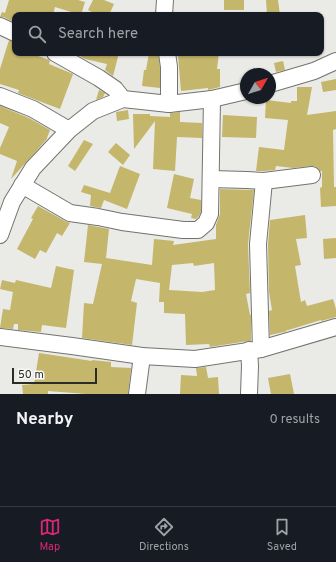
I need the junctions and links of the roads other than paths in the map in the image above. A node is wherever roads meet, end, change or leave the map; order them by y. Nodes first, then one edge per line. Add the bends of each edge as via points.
1 (165, 0) edge
2 (164, 12) edge
3 (0, 26) edge
4 (12, 32) edge
5 (60, 56) edge
6 (167, 56) edge
7 (336, 61) edge
8 (276, 82) edge
9 (240, 92) edge
10 (0, 96) edge
11 (123, 99) junction
12 (212, 99) junction
13 (169, 104) junction
14 (69, 130) junction
15 (312, 175) dead end
16 (211, 179) junction
17 (264, 181) junction
18 (22, 185) junction
19 (0, 234) edge
20 (336, 327) edge
21 (0, 337) edge
22 (255, 350) junction
23 (142, 356) junction
24 (137, 394) edge
25 (249, 394) edge

1 - 2 street
3 - 4 street
5 - 11 street via 99,78 115,89
6 - 13 street
7 - 8 street via 314,71
9 - 12 street
10 - 14 street via 33,109
11 - 13 street
11 - 14 street via 93,111
12 - 13 street
12 - 16 street
14 - 18 street via 33,168
15 - 17 street
16 - 17 street
16 - 18 street via 210,214 198,230 122,222 70,213
17 - 22 street via 258,244
18 - 19 street via 12,202
20 - 22 street
21 - 23 street
22 - 23 street via 195,359
22 - 25 street via 250,366
23 - 24 street

